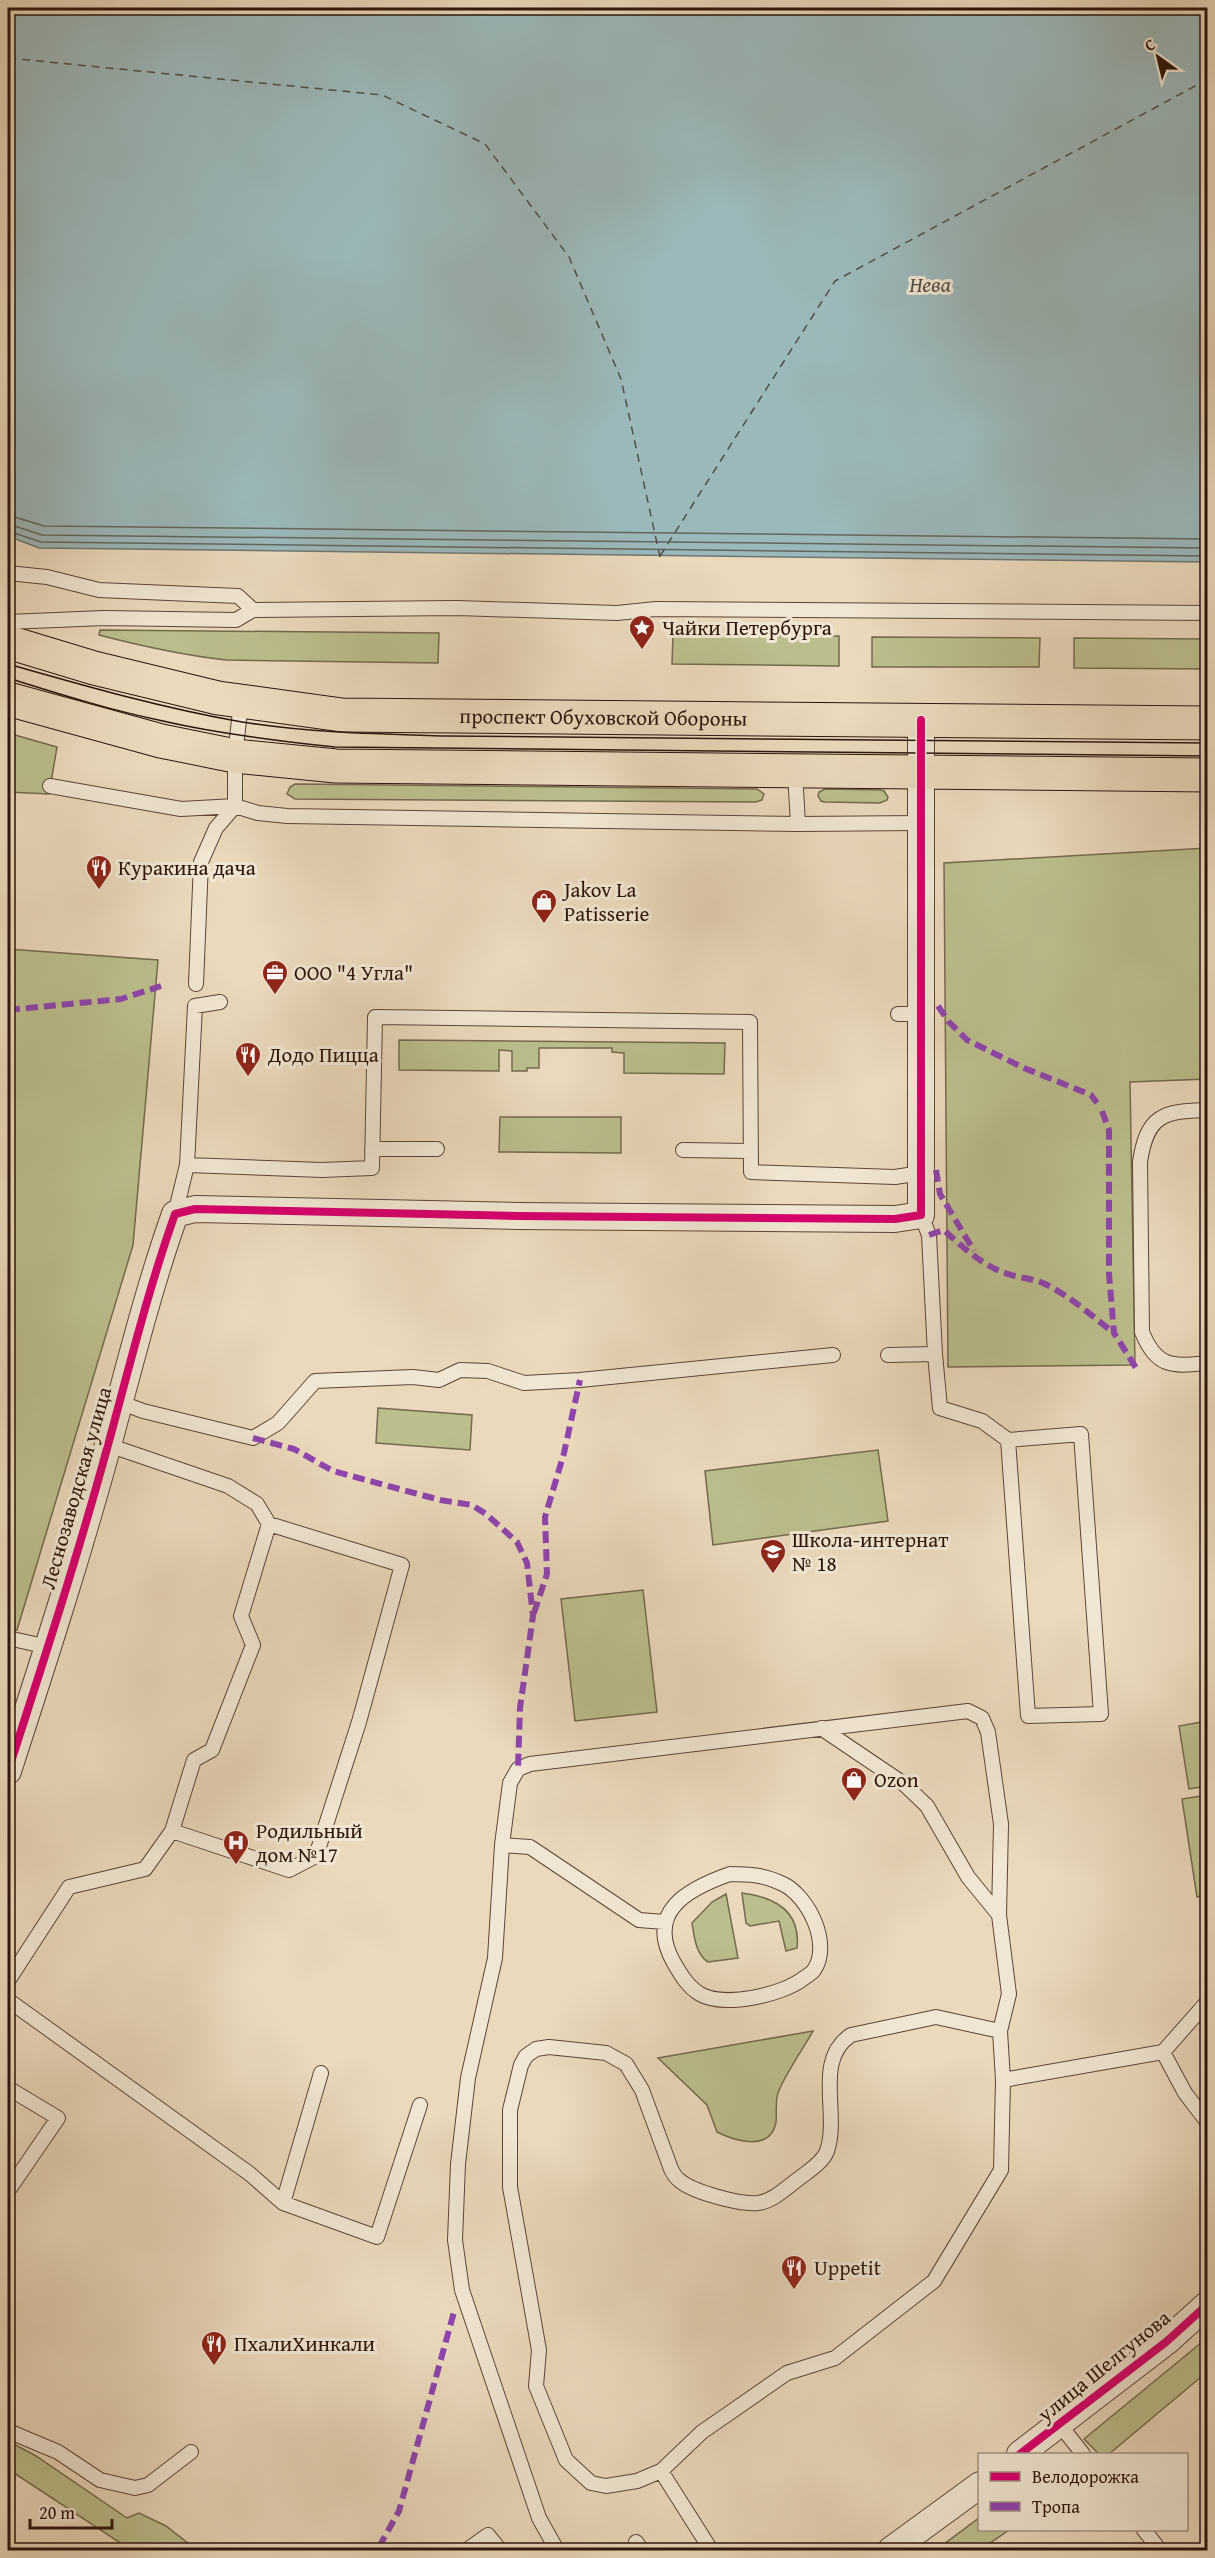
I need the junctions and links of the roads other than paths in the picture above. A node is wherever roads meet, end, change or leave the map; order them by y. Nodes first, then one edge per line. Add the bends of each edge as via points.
1 (8, 573) edge
2 (253, 610) junction
3 (1208, 613) edge
4 (8, 622) edge
5 (8, 642) edge
6 (8, 699) edge
7 (242, 702) junction
8 (921, 720) junction
9 (1208, 723) edge
10 (235, 756) junction
11 (795, 772) junction
12 (920, 773) junction
13 (1208, 775) edge
14 (50, 786) dead end
15 (235, 806) junction
16 (920, 823) junction
17 (798, 824) junction
18 (196, 984) dead end
19 (220, 1002) dead end
20 (1208, 1110) edge
21 (372, 1149) junction
22 (436, 1149) dead end
23 (683, 1150) dead end
24 (750, 1151) junction
25 (187, 1165) junction
26 (921, 1173) junction
27 (174, 1214) junction
28 (921, 1215) junction
29 (888, 1354) dead end
30 (935, 1354) junction
31 (833, 1356) dead end
32 (1208, 1363) edge
33 (119, 1402) junction
34 (1008, 1440) junction
35 (108, 1445) junction
36 (269, 1524) junction
37 (8, 1638) edge
38 (48, 1647) junction
39 (821, 1728) junction
40 (8, 1771) edge
41 (172, 1831) junction
42 (502, 1845) junction
43 (999, 1915) junction
44 (664, 1922) junction
45 (8, 1982) edge
46 (8, 2000) edge
47 (1208, 2001) edge
48 (999, 2031) junction
49 (1163, 2052) junction
50 (321, 2073) dead end
51 (1003, 2080) junction
52 (8, 2088) edge
53 (420, 2105) dead end
54 (1208, 2122) edge
55 (8, 2191) edge
56 (284, 2203) junction
57 (1208, 2304) edge
58 (1060, 2425) junction
59 (8, 2431) edge
60 (191, 2452) dead end
61 (1021, 2453) edge
62 (1082, 2453) edge
63 (661, 2471) junction
64 (978, 2486) edge
65 (1145, 2531) edge
66 (1155, 2548) edge
67 (467, 2550) edge
68 (500, 2550) edge
69 (557, 2550) edge
70 (711, 2550) edge
71 (891, 2550) edge

1 - 2 lane via 47,577 99,590 238,596
2 - 3 lane
2 - 4 lane via 236,620 104,618
5 - 7 main road, проспект Обуховской Обороны via 94,668
6 - 10 main road via 161,741
7 - 8 main road, проспект Обуховской Обороны via 342,715
7 - 10 lane
8 - 9 main road, проспект Обуховской Обороны
8 - 12 street
10 - 11 main road via 336,766
10 - 15 lane
11 - 12 main road
11 - 17 lane
12 - 13 main road
12 - 16 street
14 - 15 lane via 181,809
15 - 17 lane via 287,816
15 - 18 lane via 216,828 201,862
16 - 17 lane
16 - 26 street via 909,1014
19 - 25 lane via 195,1006
20 - 32 lane via 1168,1114 1153,1123 1143,1139 1140,1162 1142,1332 1153,1353 1173,1366
21 - 22 lane
21 - 24 lane via 375,1017 449,1017 750,1022
21 - 25 lane via 372,1168
23 - 24 lane
24 - 26 lane via 751,1172 895,1177
25 - 27 lane
26 - 28 street
27 - 28 street via 195,1209 517,1216 895,1219
27 - 33 street, Леснозаводская улица
28 - 30 lane via 929,1235
29 - 30 lane
30 - 34 lane via 940,1408 982,1421
31 - 33 lane via 535,1383 488,1371 460,1370 440,1380 413,1377 315,1381 278,1423 253,1438
33 - 35 street, Леснозаводская улица
34 - 34 lane via 1081,1434 1101,1714 1028,1716
35 - 36 lane via 228,1486 257,1504
35 - 38 street, Леснозаводская улица
36 - 41 lane via 241,1616 253,1645 212,1750 194,1760
36 - 41 lane via 402,1565 359,1722 316,1856 289,1870
37 - 38 lane
38 - 40 street, Леснозаводская улица
39 - 42 lane via 530,1764 518,1769 510,1783
39 - 43 lane via 904,1784 927,1806 968,1877
39 - 43 lane via 968,1711 982,1718 988,1732 1001,1824
41 - 45 lane via 145,1869 69,1887
42 - 44 lane via 530,1847 639,1920
42 - 69 lane via 495,1958 468,2078 458,2164 455,2240 462,2290 539,2518
43 - 48 lane via 1009,1994
44 - 44 lane via 666,1949 684,1980 700,1995 723,2001 770,1994 796,1985 814,1970 820,1953 817,1928 806,1902 785,1885 759,1875 730,1874 701,1884 675,1904
46 - 56 lane via 250,2174
47 - 49 lane
48 - 51 lane
48 - 63 lane via 936,2017 863,2031 841,2042 831,2062 830,2138 826,2154 774,2197 759,2203 742,2203 691,2188 679,2180 671,2169 642,2090 626,2064 606,2053 549,2047 526,2056 510,2110 510,2187 539,2349 536,2386 566,2460 591,2483 606,2486 637,2481
49 - 51 lane
49 - 54 lane via 1185,2094
50 - 56 lane
51 - 63 lane via 1001,2170 934,2281 835,2358 787,2373 702,2432
52 - 55 lane via 58,2118
53 - 56 lane via 377,2237
57 - 58 street, улица Шелгунова
58 - 61 street, улица Шелгунова
58 - 62 lane
59 - 60 lane via 58,2452 100,2480 129,2487 148,2486
63 - 70 lane
64 - 71 street
65 - 66 lane
67 - 68 lane via 488,2535

